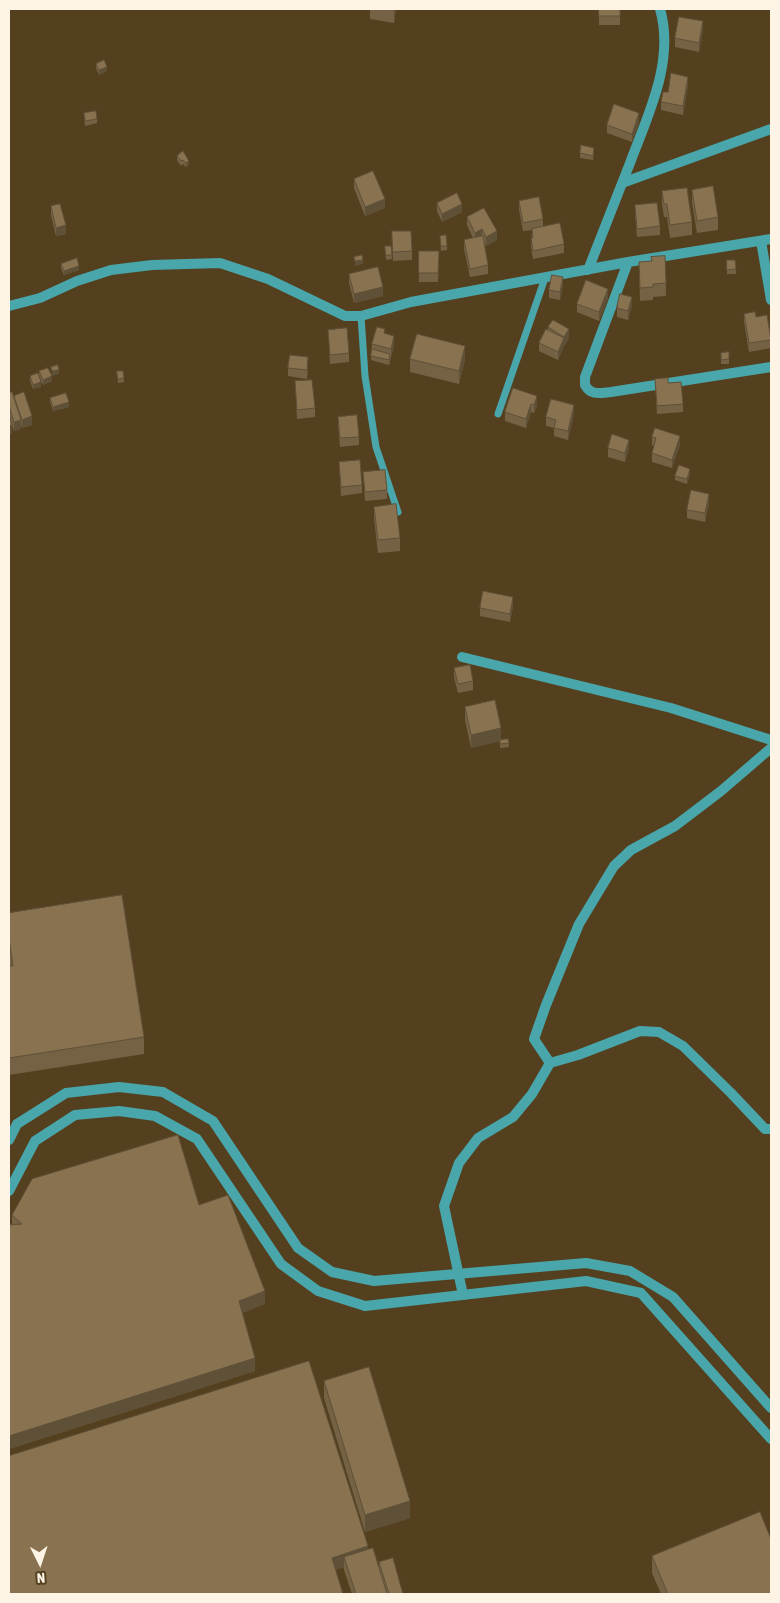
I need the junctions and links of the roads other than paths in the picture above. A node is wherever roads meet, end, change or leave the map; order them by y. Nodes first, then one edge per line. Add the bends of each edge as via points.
1 (660, 9) edge
2 (771, 129) edge
3 (622, 183) junction
4 (766, 240) edge
5 (628, 262) junction
6 (588, 270) junction
7 (545, 278) junction
8 (771, 300) edge
9 (9, 306) edge
10 (361, 316) junction
11 (771, 367) edge
12 (498, 414) dead end
13 (398, 512) edge
14 (462, 657) dead end
15 (771, 740) edge
16 (771, 748) edge
17 (550, 1063) junction
18 (771, 1129) edge
19 (9, 1140) edge
20 (9, 1191) edge
21 (459, 1274) junction
22 (463, 1295) junction
23 (771, 1408) edge
24 (771, 1439) edge

1 - 3 street via 664,24 662,69 654,101
2 - 3 street
3 - 6 street
4 - 5 street
4 - 8 street
5 - 6 street
5 - 11 street via 585,377 585,385 591,392 611,392
6 - 7 street
7 - 10 street via 411,302
7 - 12 lane
9 - 10 street via 40,298 111,270 220,263 268,279 345,316
10 - 13 lane via 365,376 376,447
14 - 15 street via 671,708
16 - 17 street via 675,826 631,850 614,866 579,924 534,1039
17 - 18 street via 640,1031 659,1032 683,1046 764,1128
17 - 21 street via 532,1094 512,1117 478,1138 459,1163 444,1206
19 - 21 street via 17,1124 66,1092 119,1087 163,1092 213,1121 298,1248 332,1272 374,1281
20 - 22 street via 35,1141 74,1116 119,1111 155,1116 197,1139 281,1264 318,1291 364,1306
21 - 22 street
21 - 23 street via 586,1263 630,1271 673,1296
22 - 24 street via 586,1281 641,1294

